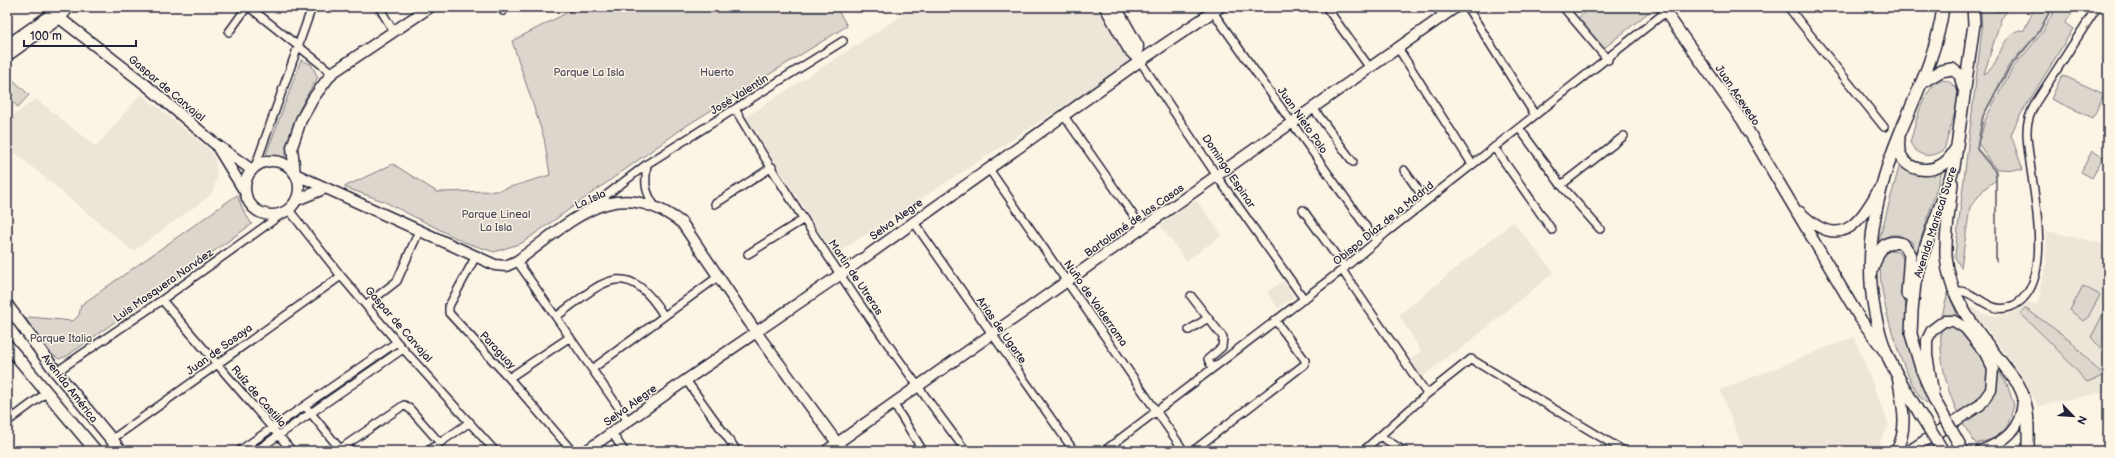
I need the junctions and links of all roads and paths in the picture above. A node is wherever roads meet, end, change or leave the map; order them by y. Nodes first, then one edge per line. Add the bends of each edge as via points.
1 (70, 7) edge
2 (248, 7) edge
3 (312, 7) edge
4 (379, 7) edge
5 (430, 7) edge
6 (1105, 7) edge
7 (1116, 7) edge
8 (1326, 7) edge
9 (1436, 7) edge
10 (1456, 7) edge
11 (1467, 7) edge
12 (1563, 7) edge
13 (1788, 7) edge
14 (1943, 7) edge
15 (1973, 7) edge
16 (2096, 7) edge
17 (1215, 9) edge
18 (1667, 9) edge
19 (55, 11) edge
20 (1442, 16) junction
21 (229, 32) dead end
22 (394, 32) junction
23 (843, 41) dead end
24 (7, 45) edge
25 (298, 46) junction
26 (1398, 48) junction
27 (7, 56) edge
28 (1138, 58) junction
29 (1608, 60) junction
30 (1370, 68) junction
31 (332, 73) junction
32 (1921, 83) junction
33 (1964, 96) junction
34 (1313, 108) junction
35 (735, 109) junction
36 (1535, 115) junction
37 (1064, 116) junction
38 (1292, 123) junction
39 (1884, 127) dead end
40 (1519, 128) junction
41 (1901, 131) junction
42 (1624, 136) dead end
43 (1958, 141) junction
44 (214, 143) junction
45 (1494, 147) junction
46 (1352, 162) dead end
47 (647, 164) junction
48 (1472, 164) junction
49 (772, 167) junction
50 (1954, 167) junction
51 (254, 169) junction
52 (990, 169) junction
53 (1404, 170) dead end
54 (295, 174) junction
55 (1217, 176) junction
56 (1561, 185) junction
57 (1880, 187) junction
58 (326, 188) junction
59 (245, 192) junction
60 (297, 200) junction
61 (1426, 201) junction
62 (1789, 201) junction
63 (715, 204) dead end
64 (654, 205) junction
65 (1303, 210) dead end
66 (285, 212) junction
67 (581, 214) junction
68 (804, 219) junction
69 (913, 221) junction
70 (1143, 229) junction
71 (1600, 229) dead end
72 (1552, 230) dead end
73 (419, 231) junction
74 (1376, 241) junction
75 (748, 254) dead end
76 (476, 256) junction
77 (517, 261) junction
78 (1343, 269) junction
79 (841, 274) junction
80 (341, 276) junction
81 (719, 276) junction
82 (1870, 276) junction
83 (1068, 281) junction
84 (1954, 291) junction
85 (1191, 296) dead end
86 (1304, 299) junction
87 (162, 300) junction
88 (366, 305) junction
89 (8, 307) edge
90 (664, 316) junction
91 (556, 317) junction
92 (1208, 318) junction
93 (1275, 320) junction
94 (1189, 330) dead end
95 (756, 332) junction
96 (992, 334) junction
97 (1911, 334) junction
98 (570, 337) junction
99 (397, 342) junction
100 (7, 345) edge
101 (403, 349) junction
102 (1888, 357) junction
103 (217, 364) junction
104 (1212, 368) junction
105 (592, 369) junction
106 (56, 372) junction
107 (1898, 377) junction
108 (509, 378) junction
109 (686, 380) junction
110 (917, 386) junction
111 (46, 393) junction
112 (2024, 393) junction
113 (1427, 394) junction
114 (1935, 401) junction
115 (893, 403) junction
116 (305, 406) junction
117 (1157, 409) junction
118 (311, 413) junction
119 (628, 421) junction
120 (7, 422) edge
121 (470, 422) junction
122 (273, 428) junction
123 (612, 433) junction
124 (279, 435) junction
125 (1380, 436) junction
126 (110, 440) junction
127 (440, 443) junction
128 (841, 447) edge
129 (96, 451) edge
130 (121, 451) edge
131 (239, 451) edge
132 (256, 451) edge
133 (292, 451) edge
134 (428, 451) edge
135 (495, 451) edge
136 (572, 451) edge
137 (586, 451) edge
138 (624, 451) edge
139 (737, 451) edge
140 (826, 451) edge
141 (922, 451) edge
142 (966, 451) edge
143 (1074, 451) edge
144 (1104, 451) edge
145 (1184, 451) edge
146 (1193, 451) edge
147 (1363, 451) edge
148 (1404, 451) edge
149 (1624, 451) edge
150 (1896, 451) edge
151 (1909, 451) edge
152 (1943, 451) edge
153 (1963, 451) edge
154 (1980, 451) edge
155 (2028, 451) edge

1 - 19 street
2 - 21 street
2 - 25 street
3 - 25 street
4 - 22 street
5 - 22 street
6 - 28 street, Domingo Espinar via 1129,50
7 - 28 street, Domingo Espinar via 1138,46
8 - 30 street
9 - 20 street
10 - 20 street, Bartolomé de las Casas
11 - 36 street
12 - 29 street
13 - 39 street
14 - 32 main road via 1942,19
15 - 33 main road, Avenida Mariscal Sucre via 1974,24
16 - 84 street via 2029,115 2027,141 2039,233 2038,258 2029,289 2018,302 2003,309 1992,307 1964,291
17 - 28 street, Selva Alegre
17 - 38 street, Juan Nieto Polo
18 - 29 street, Obispo Díaz de la Madrid
18 - 62 street, Juan Acevedo via 1742,120
19 - 24 street
19 - 27 street
19 - 44 street, Gaspar de Carvajal
20 - 26 street, Bartolomé de las Casas
22 - 31 street
23 - 35 street, José Valentín
25 - 31 street
25 - 51 street
26 - 30 street, Bartolomé de las Casas
26 - 48 street
28 - 37 street, Selva Alegre
28 - 55 street, Domingo Espinar
29 - 36 street, Obispo Díaz de la Madrid
30 - 34 street, Bartolomé de las Casas
31 - 54 street via 301,120 292,147
32 - 33 main road via 1952,69 1960,75
32 - 41 main road
33 - 43 main road, Avenida Mariscal Sucre
34 - 38 street, Bartolomé de las Casas
34 - 46 street
35 - 47 street, José Valentín
35 - 49 street, Martin de Utreras
36 - 40 street, Obispo Díaz de la Madrid
37 - 52 street, Selva Alegre
37 - 70 street
38 - 55 street, Bartolomé de las Casas
38 - 74 street, Juan Nieto Polo
40 - 45 street, Obispo Díaz de la Madrid
40 - 56 street
41 - 43 main road via 1899,150 1910,165 1918,169 1936,169 1945,164
41 - 57 main road
42 - 56 street
43 - 50 main road, Avenida Mariscal Sucre
44 - 51 street, Gaspar de Carvajal
44 - 59 street, Gaspar de Carvajal
45 - 48 street, Obispo Díaz de la Madrid
45 - 72 street
47 - 64 street via 646,193
47 - 67 street, José Valentín
48 - 61 street, Obispo Díaz de la Madrid
49 - 63 street
49 - 68 street, Martin de Utreras
50 - 84 main road via 1946,256
50 - 97 main road, Avenida Mariscal Sucre via 1915,283
51 - 54 street via 263,163 277,162 289,167
51 - 59 street via 245,184
52 - 69 street, Selva Alegre
52 - 83 street, Nuño de Valderrama
53 - 61 street
54 - 58 street, La Isla
54 - 60 street via 299,182
55 - 70 street, Bartolomé de las Casas
55 - 86 street, Domingo Espinar
56 - 71 street
57 - 62 street, Juan Acevedo via 1859,220 1852,227 1837,231 1822,229
57 - 82 main road via 1870,249
58 - 60 street
58 - 73 street, La Isla
59 - 66 street, Gaspar de Carvajal via 258,212 266,215
60 - 66 street
61 - 74 street, Obispo Díaz de la Madrid
62 - 102 street, Juan Acevedo via 1859,317
64 - 67 street, La Isla via 629,200 607,202
64 - 81 street, La Isla via 682,223
65 - 78 street
66 - 80 street, Gaspar de Carvajal
66 - 87 street, Luis Mosquera Narváez
67 - 77 street, La Isla
68 - 75 street
68 - 79 street, Martin de Utreras
69 - 79 street, Selva Alegre
69 - 96 street, Arias de Ugarte
70 - 83 street, Bartolomé de las Casas
73 - 76 street, La Isla
73 - 88 street via 397,281
74 - 78 street, Obispo Díaz de la Madrid
76 - 77 street, La Isla via 495,265 506,266
76 - 108 street, Paraguay via 448,311
77 - 91 street
78 - 86 street, Obispo Díaz de la Madrid
78 - 113 street
79 - 95 street, Selva Alegre
79 - 110 street, Martin de Utreras
80 - 88 street, Gaspar de Carvajal
80 - 103 street, Juan de Sosaya
81 - 90 street
81 - 95 street, La Isla
82 - 97 main road via 1879,250 1884,244 1897,242 1907,247 1910,262 1907,302
82 - 102 main road via 1878,326
83 - 96 street, Bartolomé de las Casas
83 - 117 street, Nuño de Valderrama
84 - 112 main road via 1964,313
85 - 92 street
86 - 93 street, Obispo Díaz de la Madrid
87 - 103 street, Ruíz de Castilla
87 - 106 street, Luis Mosquera Narváez
88 - 99 street, Gaspar de Carvajal
89 - 106 main road, Avenida América
90 - 91 street via 646,290 632,280 614,278 599,285
90 - 105 street
91 - 98 street
92 - 94 street
92 - 104 street via 1224,342 1208,359
93 - 104 street, Obispo Díaz de la Madrid
93 - 146 street via 1305,360 1304,364
95 - 109 street, Selva Alegre
95 - 128 street, La Isla
96 - 110 street, Bartolomé de las Casas
96 - 143 street, Arias de Ugarte
97 - 114 main road, Avenida Mariscal Sucre via 1921,368
98 - 105 street
98 - 108 street
99 - 101 street, Gaspar de Carvajal
99 - 116 street
100 - 111 main road, Avenida América
101 - 118 street
101 - 121 street, Gaspar de Carvajal
102 - 107 main road
103 - 122 street, Ruíz de Castilla
103 - 126 street, Juan de Sosaya
104 - 117 street, Obispo Díaz de la Madrid
105 - 119 street
106 - 126 main road, Avenida América
107 - 150 street via 1904,422 1901,441
107 - 152 main road, bridge
108 - 136 street, Paraguay
109 - 119 street, Selva Alegre
109 - 139 street
110 - 115 street, Bartolomé de las Casas
110 - 142 street, Martin de Utreras
111 - 120 street
111 - 129 main road, Avenida América
112 - 154 street via 2020,418 2014,431 2003,441
112 - 155 main road
113 - 125 street
113 - 149 street via 1471,359
114 - 151 street via 1927,340 1932,330 1944,321 1954,322 1965,328 1985,353 1993,369 1991,390 1980,405
114 - 153 main road, Avenida Mariscal Sucre, bridge
115 - 128 street, Bartolomé de las Casas
115 - 141 street
116 - 118 street
116 - 122 street
117 - 144 street, Obispo Díaz de la Madrid
117 - 145 street, Nuño de Valderrama
118 - 124 street
118 - 127 street via 340,449 404,405
119 - 123 street, Selva Alegre
121 - 127 street
121 - 135 street, Gaspar de Carvajal
122 - 124 street, Ruíz de Castilla
122 - 131 street
123 - 137 street, Selva Alegre
123 - 138 street
124 - 132 street
124 - 133 street, Ruíz de Castilla
125 - 147 street
125 - 148 street
126 - 130 main road, Avenida América
127 - 134 street
128 - 140 street, Bartolomé de las Casas

